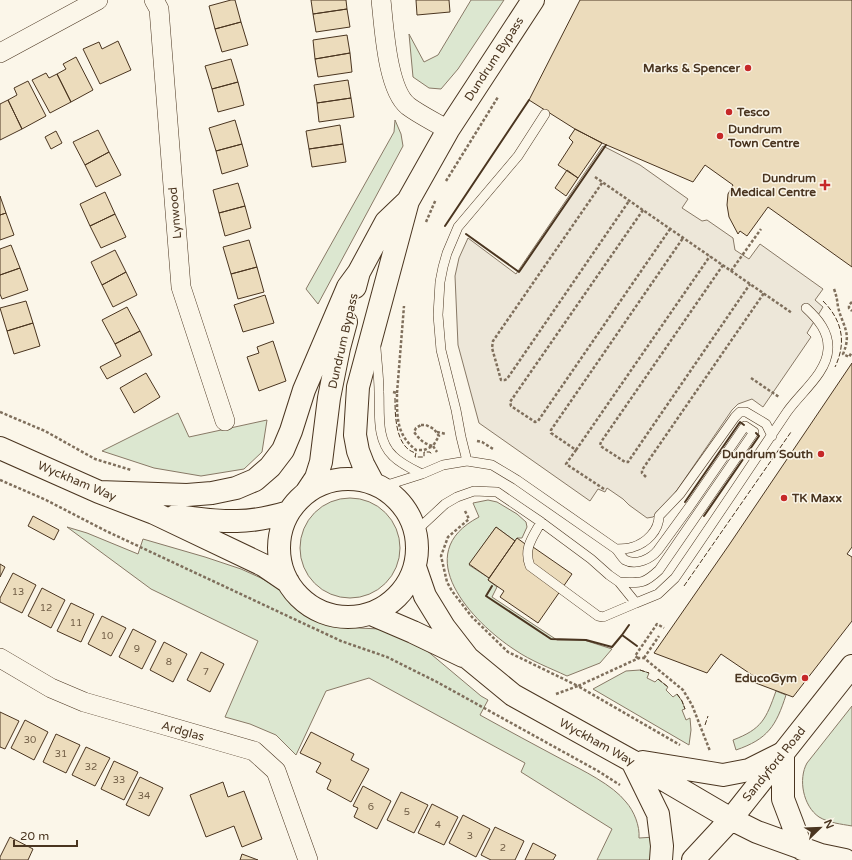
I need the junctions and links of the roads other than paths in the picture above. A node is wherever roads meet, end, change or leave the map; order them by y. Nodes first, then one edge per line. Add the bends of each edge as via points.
1 (98, 0) edge
2 (154, 0) edge
3 (381, 0) edge
4 (533, 0) edge
5 (0, 53) edge
6 (545, 114) dead end
7 (448, 130) junction
8 (408, 202) junction
9 (359, 272) junction
10 (806, 308) dead end
11 (375, 327) junction
12 (225, 421) dead end
13 (772, 436) junction
14 (0, 448) edge
15 (467, 461) junction
16 (422, 474) junction
17 (377, 485) junction
18 (99, 492) junction
19 (306, 493) junction
20 (288, 512) junction
21 (154, 513) junction
22 (541, 522) junction
23 (416, 531) junction
24 (616, 550) junction
25 (415, 567) junction
26 (288, 582) junction
27 (619, 582) junction
28 (636, 603) junction
29 (371, 614) junction
30 (0, 658) edge
31 (468, 658) junction
32 (852, 666) edge
33 (783, 753) junction
34 (632, 761) junction
35 (730, 819) junction
36 (802, 849) junction
37 (308, 860) edge
38 (661, 860) edge
39 (693, 860) edge
40 (845, 860) edge

1 - 5 street
2 - 12 street, Lynwood via 159,9 182,287
3 - 7 street via 389,69 395,87 407,105
4 - 7 main road, Dundrum Bypass
6 - 15 lane via 518,156 458,227 443,267 438,315 441,350
7 - 8 main road, Dundrum Bypass
8 - 9 main road, Dundrum Bypass via 386,222
8 - 11 main road, Dundrum Bypass
9 - 18 main road via 348,287 304,390 283,450 270,467 255,480 236,488 187,495
9 - 19 main road, Dundrum Bypass via 339,348 321,462 316,478
10 - 13 lane via 818,319 826,336 828,350 824,365 806,391 788,410
11 - 16 lane via 381,435 392,456
11 - 17 main road, Dundrum Bypass via 358,387 356,435 363,464
13 - 24 lane via 766,424 746,412 740,412 680,494 659,516 654,532 632,548
13 - 28 lane via 675,578 658,594
14 - 18 main road, Wyckham Way
15 - 16 lane via 443,465
15 - 24 lane via 492,465
16 - 17 lane
17 - 19 main road via 347,478 321,484
17 - 23 main road via 391,493 403,505
18 - 21 main road, Wyckham Way
19 - 20 main road
20 - 21 main road, Wyckham Way via 237,521
20 - 26 main road via 279,539 280,561
21 - 26 main road, Wyckham Way via 263,565
22 - 23 lane via 497,492 474,491 445,504
22 - 27 lane
22 - 28 lane via 527,554 530,566 598,616 603,617
23 - 25 main road via 418,553
24 - 27 lane via 625,560 636,562 655,554 745,426 754,432 659,570 647,581
25 - 29 main road via 408,584 400,594 387,606
25 - 31 main road, Wyckham Way via 425,596 444,627
26 - 29 main road via 300,598 318,610 338,617
27 - 28 lane
29 - 31 main road, Wyckham Way
30 - 37 street, Ardglas via 51,688 84,702 254,751 276,771
31 - 34 main road, Wyckham Way via 513,695
32 - 33 main road, Sandyford Road
33 - 34 main road via 749,770 723,775 652,762
33 - 35 main road, Sandyford Road
33 - 36 main road via 783,799
34 - 35 main road, Wyckham Way
34 - 38 main road via 658,814
35 - 36 main road, Wyckham Way
35 - 39 main road, Sandyford Road
36 - 40 main road, Wyckham Way

